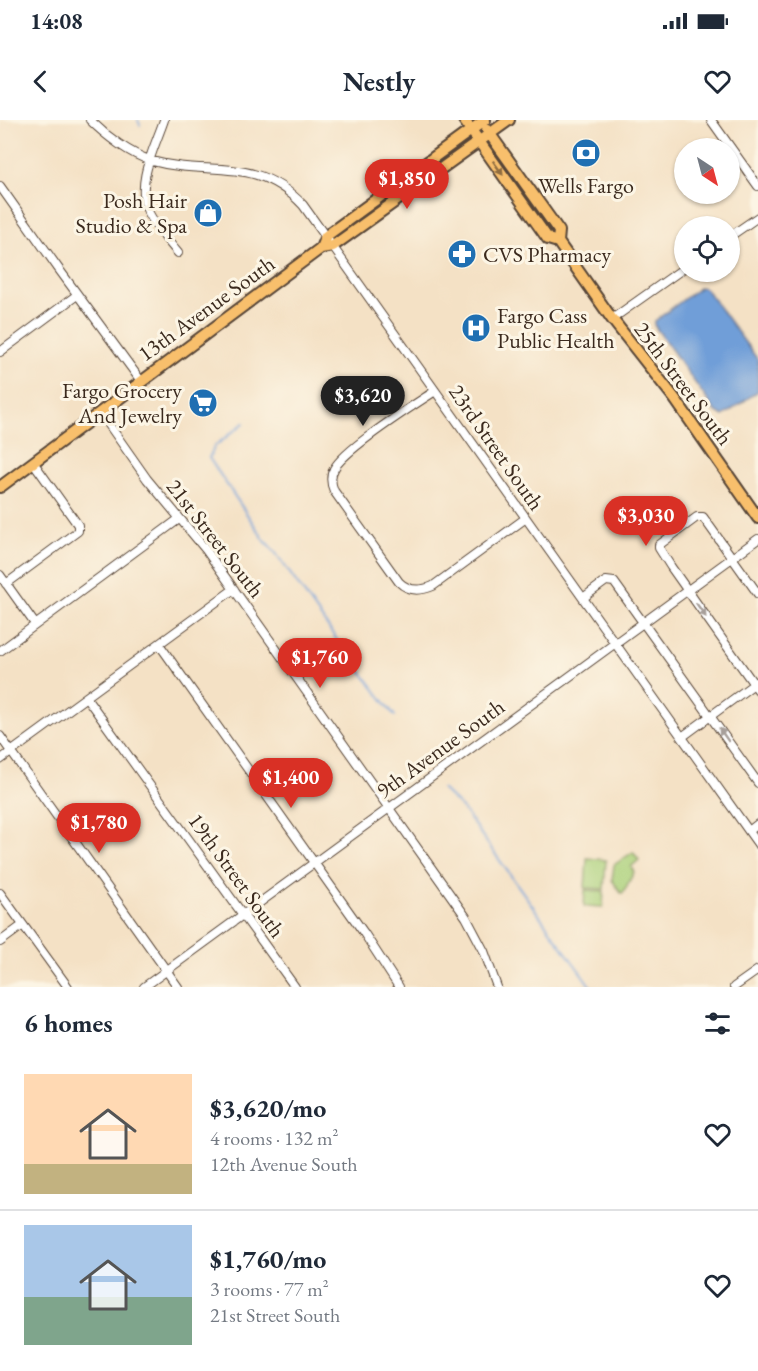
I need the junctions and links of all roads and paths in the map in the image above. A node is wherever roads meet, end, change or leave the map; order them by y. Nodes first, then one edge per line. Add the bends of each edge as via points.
1 (90, 120) edge
2 (164, 120) edge
3 (464, 120) edge
4 (509, 120) edge
5 (711, 120) edge
6 (482, 121) edge
7 (471, 130) junction
8 (490, 134) junction
9 (479, 141) junction
10 (150, 160) junction
11 (0, 186) edge
12 (758, 186) edge
13 (758, 217) edge
14 (740, 229) edge
15 (326, 236) junction
16 (558, 242) junction
17 (333, 246) junction
18 (321, 248) junction
19 (177, 253) dead end
20 (674, 275) edge
21 (77, 295) junction
22 (612, 319) junction
23 (0, 352) edge
24 (141, 381) junction
25 (435, 391) junction
26 (100, 412) junction
27 (33, 462) junction
28 (0, 487) edge
29 (526, 518) junction
30 (758, 518) edge
31 (179, 519) junction
32 (758, 539) edge
33 (732, 558) junction
34 (0, 575) edge
35 (6, 584) junction
36 (234, 589) junction
37 (688, 591) junction
38 (758, 594) edge
39 (583, 598) junction
40 (644, 623) junction
41 (35, 624) junction
42 (159, 644) junction
43 (615, 644) junction
44 (0, 651) edge
45 (757, 685) edge
46 (86, 697) junction
47 (710, 716) junction
48 (0, 736) edge
49 (682, 737) junction
50 (11, 752) junction
51 (0, 760) edge
52 (758, 783) edge
53 (389, 808) junction
54 (758, 824) edge
55 (749, 831) junction
56 (758, 844) edge
57 (314, 863) junction
58 (0, 893) edge
59 (243, 915) junction
60 (23, 925) junction
61 (0, 942) edge
62 (166, 970) junction
63 (758, 970) edge
64 (68, 987) edge
65 (144, 987) edge
66 (178, 987) edge
67 (295, 987) edge
68 (399, 987) edge
69 (497, 987) edge
70 (734, 987) edge

1 - 10 street, 23rd Street South via 118,143
2 - 10 street
3 - 7 main road, 25th Street South
4 - 8 main road, 13th Avenue South
5 - 12 street
6 - 7 main road
6 - 8 main road, 25th Street South
7 - 9 main road, 25th Street South
7 - 15 main road
8 - 9 main road, 13th Avenue South
8 - 16 main road, 25th Street South via 559,231
9 -> 16 main road, 25th Street South via 548,238
9 - 17 main road, 13th Avenue South
10 - 15 street, 23rd Street South via 239,170 265,178 293,195
10 - 19 street via 144,183 145,203
11 - 21 street
13 - 14 street
15 - 17 street, 23rd Street South
15 - 18 main road
16 - 22 main road, 25th Street South
17 - 18 main road, 13th Avenue South
17 - 25 street, 23rd Street South
18 - 24 main road, 13th Avenue South
20 - 22 street
21 - 23 street
21 - 24 street
22 - 30 main road, 25th Street South via 675,399
24 - 26 main road, 13th Avenue South
25 - 29 street, 23rd Street South
25 - 29 street via 342,458 331,479 334,491 399,582 418,590 433,586
26 - 27 main road, 13th Avenue South
26 - 31 street, 21st Street South
27 - 28 main road, 13th Avenue South
27 - 35 street via 78,525 78,531
29 - 39 street, 23rd Street South
31 - 36 street, 21st Street South
31 - 41 street
32 - 33 street, 9th Avenue South
33 - 37 street, 9th Avenue South
33 - 37 street via 700,517 662,541 659,548
33 - 38 street
34 - 35 street
35 - 41 street
36 - 42 street
36 - 53 street, 21st Street South
37 - 40 street, 9th Avenue South
37 -> 45 street
39 - 40 street via 606,581 614,582
39 - 43 street, 23rd Street South
40 - 43 street, 9th Avenue South
40 - 47 street
41 - 44 street
42 - 46 street
42 - 57 street
43 - 49 street, 23rd Street South
43 - 53 street, 9th Avenue South
45 - 47 street
46 - 50 street
46 - 59 street, 19th Street South
47 - 49 street
52 -> 47 street
48 - 50 street
49 - 55 street, 23rd Street South
50 - 51 street
50 - 62 street
53 - 57 street, 9th Avenue South
53 - 69 street, 21st Street South via 466,917
54 - 55 street
55 - 56 street, 23rd Street South
57 - 59 street, 9th Avenue South
57 - 68 street
58 - 60 street
59 - 62 street, 9th Avenue South
59 - 67 street, 19th Street South
60 - 61 street
60 - 64 street
62 - 65 street, 9th Avenue South
62 - 66 street
63 - 70 street

